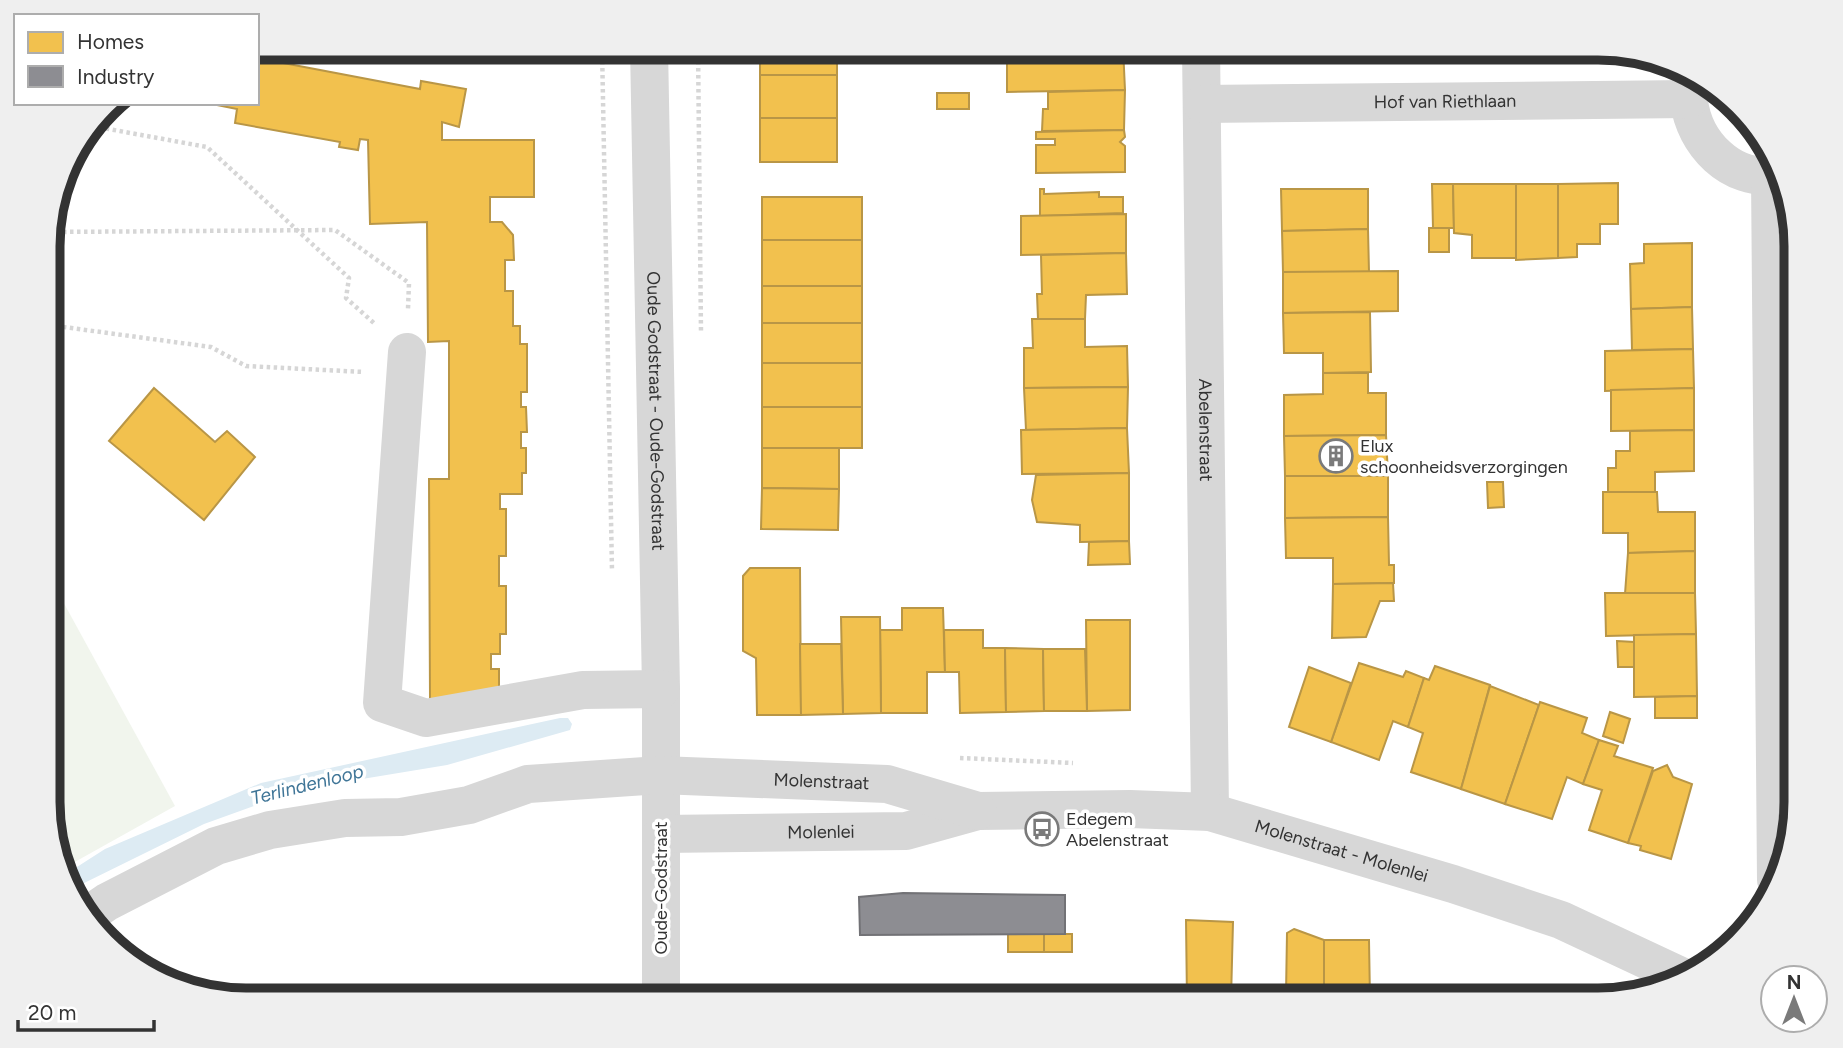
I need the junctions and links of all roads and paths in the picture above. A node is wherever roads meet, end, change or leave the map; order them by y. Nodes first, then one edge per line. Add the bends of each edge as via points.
1 (649, 60) edge
2 (1201, 60) edge
3 (1691, 86) edge
4 (1202, 104) junction
5 (102, 128) edge
6 (1769, 175) edge
7 (1773, 184) edge
8 (296, 228) junction
9 (61, 232) edge
10 (60, 326) edge
11 (407, 363) junction
12 (661, 690) junction
13 (660, 775) junction
14 (978, 811) junction
15 (1210, 812) junction
16 (662, 834) junction
17 (1776, 855) edge
18 (95, 910) edge
19 (1673, 972) edge
20 (661, 988) edge

1 - 12 street, Oude Godstraat - Oude-Godstraat
2 - 4 street, Abelenstraat
3 - 4 street, Hof van Riethlaan
3 - 6 street, Hof van Riethlaan via 1695,128 1713,154 1739,171
4 - 15 street, Abelenstraat
5 - 8 path via 207,146
7 - 17 street
8 - 9 path
8 - 11 path via 349,278 346,298
8 - 11 path via 335,230 409,283
10 - 11 path via 211,347 246,366
11 - 12 street via 382,703 426,718 583,690
12 - 13 street, Oude Godstraat - Oude-Godstraat
13 - 14 street, Molenstraat via 887,783
13 - 16 street, Oude-Godstraat
13 - 18 street, Molenstraat via 528,783 469,805 270,830 216,846
14 - 15 street, Molenstraat - Molenlei
14 - 16 street, Molenlei via 906,831
15 - 19 street, Molenstraat - Molenlei via 1560,920
16 - 20 street, Oude-Godstraat

